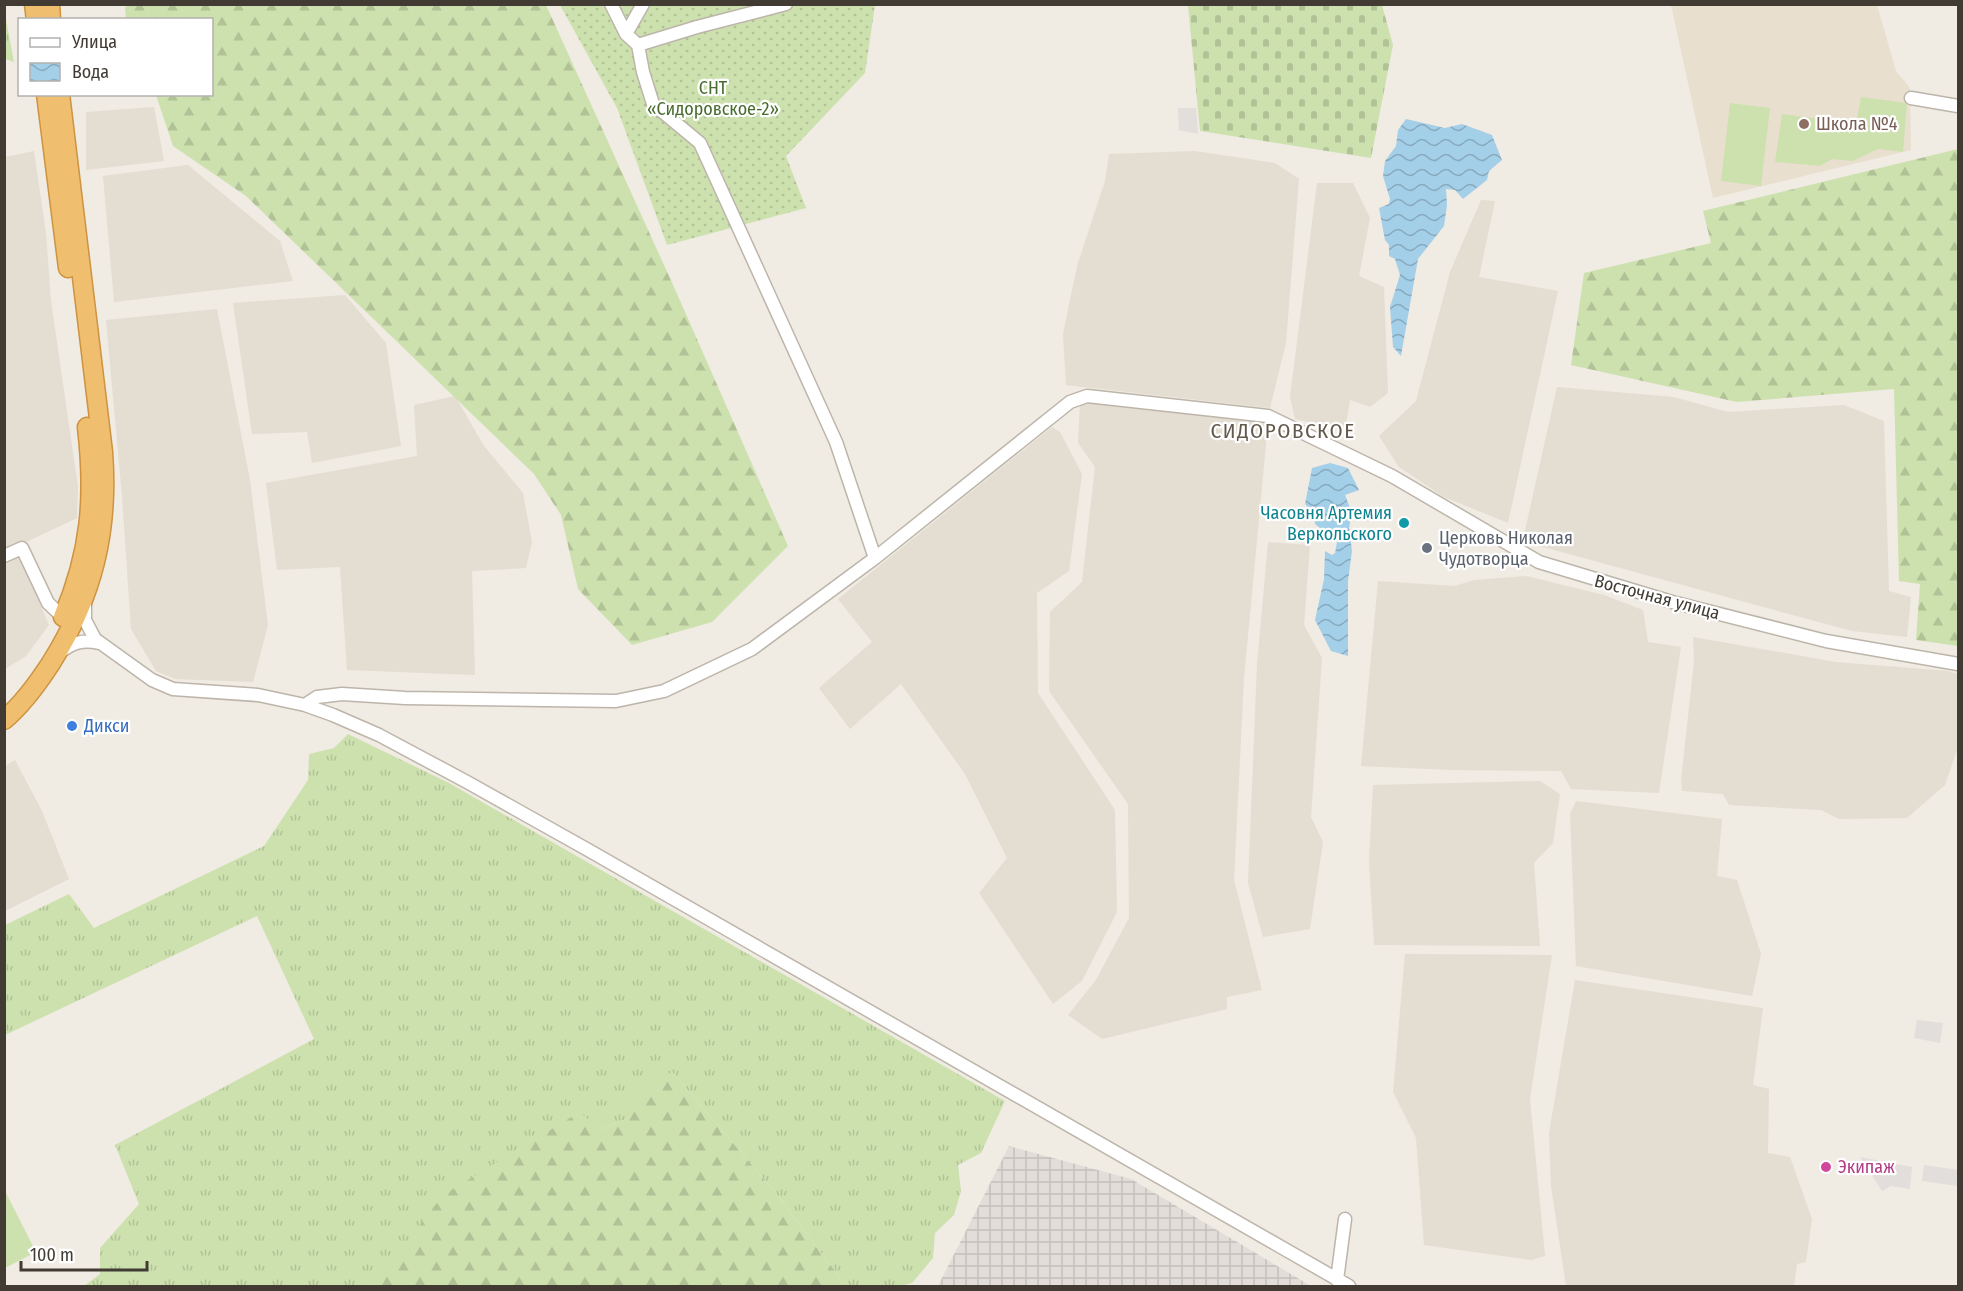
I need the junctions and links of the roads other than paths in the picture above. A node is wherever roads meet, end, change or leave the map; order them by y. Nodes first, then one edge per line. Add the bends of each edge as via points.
1 (610, 4) edge
2 (643, 4) edge
3 (786, 4) edge
4 (626, 34) junction
5 (638, 45) junction
6 (46, 96) edge
7 (60, 96) edge
8 (1911, 98) dead end
9 (1959, 106) edge
10 (4, 556) edge
11 (875, 558) junction
12 (86, 596) junction
13 (63, 617) junction
14 (99, 643) junction
15 (55, 656) junction
16 (1959, 664) edge
17 (4, 702) edge
18 (305, 705) junction
19 (4, 720) edge
20 (1345, 1219) dead end
21 (1337, 1280) junction
22 (1349, 1286) edge

1 - 4 street
2 - 4 street
3 - 5 street
4 - 5 street
5 - 11 street via 653,104 700,143 836,442
6 - 13 highway via 92,476 85,550
7 - 12 highway via 105,480 101,533
8 - 9 street
10 - 13 street via 22,548 48,603
11 - 16 street, Восточная улица via 1070,402 1087,396 1268,416 1392,476 1539,562 1672,602 1826,641
11 - 18 street, Восточная улица via 752,650 664,691 616,701 342,694 317,697
12 - 14 street via 85,620
12 - 15 highway
13 - 17 highway via 36,665
14 - 15 street via 77,642
14 - 18 street via 143,675 173,689 258,695
15 - 19 highway
18 - 21 street via 379,735 467,782
20 - 21 street
21 - 22 street

